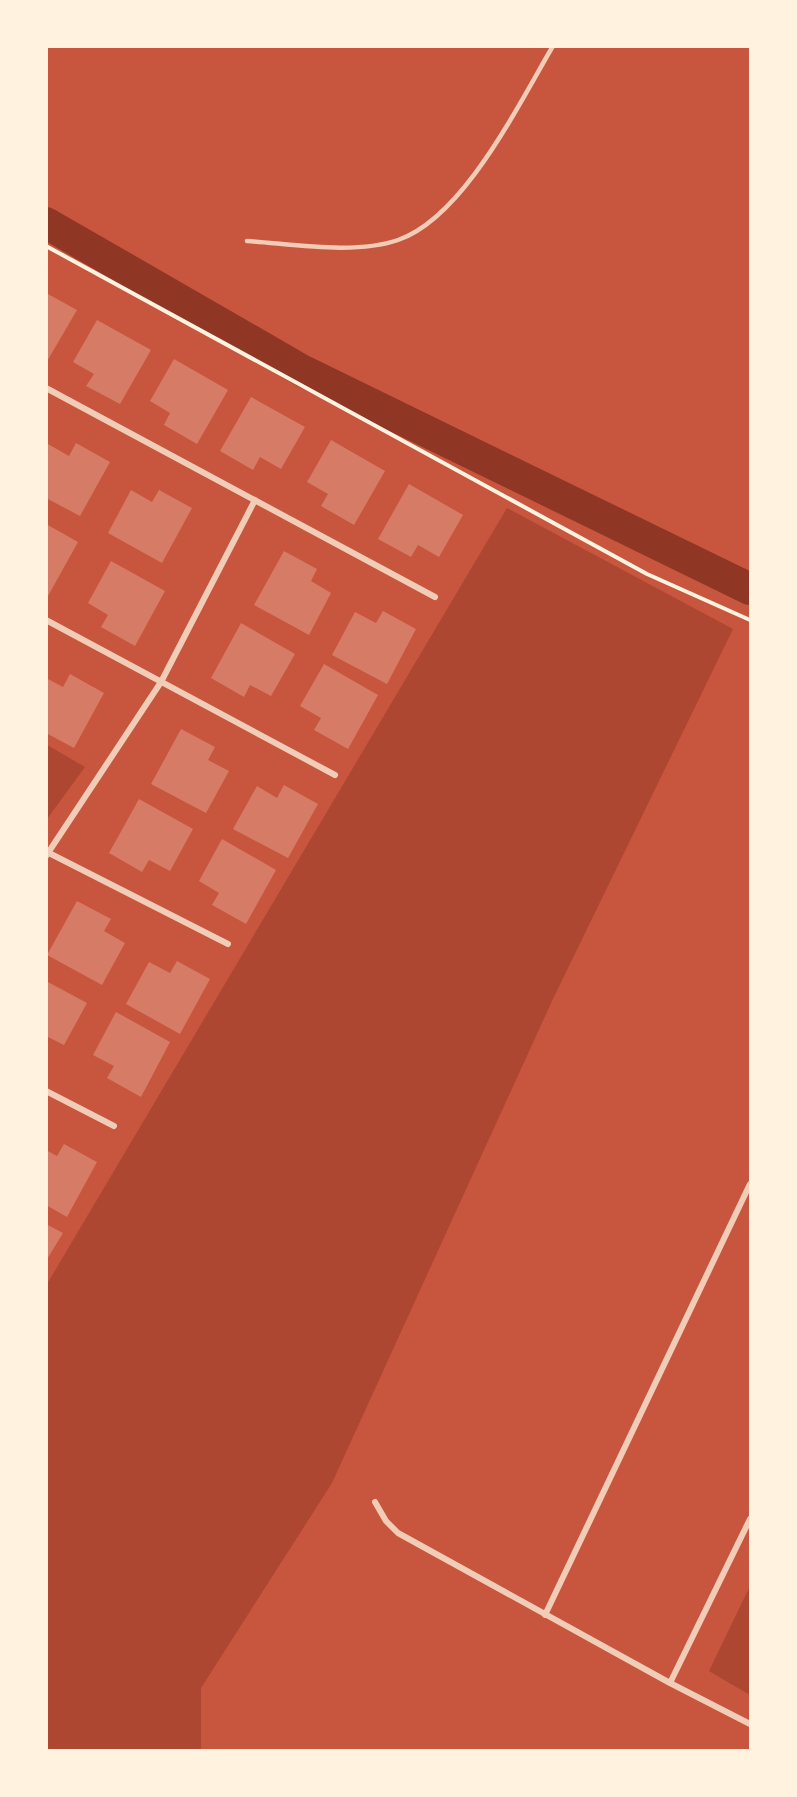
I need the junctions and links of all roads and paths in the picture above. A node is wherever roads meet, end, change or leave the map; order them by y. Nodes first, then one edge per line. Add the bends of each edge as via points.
1 (553, 46) edge
2 (247, 241) dead end
3 (46, 246) edge
4 (46, 388) edge
5 (255, 500) junction
6 (435, 597) dead end
7 (46, 620) edge
8 (750, 620) edge
9 (161, 682) junction
10 (335, 775) dead end
11 (48, 855) edge
12 (228, 944) dead end
13 (46, 1091) edge
14 (114, 1126) dead end
15 (750, 1184) edge
16 (375, 1502) dead end
17 (750, 1519) edge
18 (545, 1615) junction
19 (670, 1683) junction
20 (750, 1724) edge

1 - 2 lane via 462,189 448,206 414,233 378,244 344,246
3 - 8 path via 647,574
4 - 5 street
5 - 6 street
5 - 9 street
7 - 9 street
9 - 10 street
9 - 11 street
11 - 12 street
13 - 14 street
15 - 18 street
16 - 18 street via 398,1533
17 - 19 street
18 - 19 street
19 - 20 street

